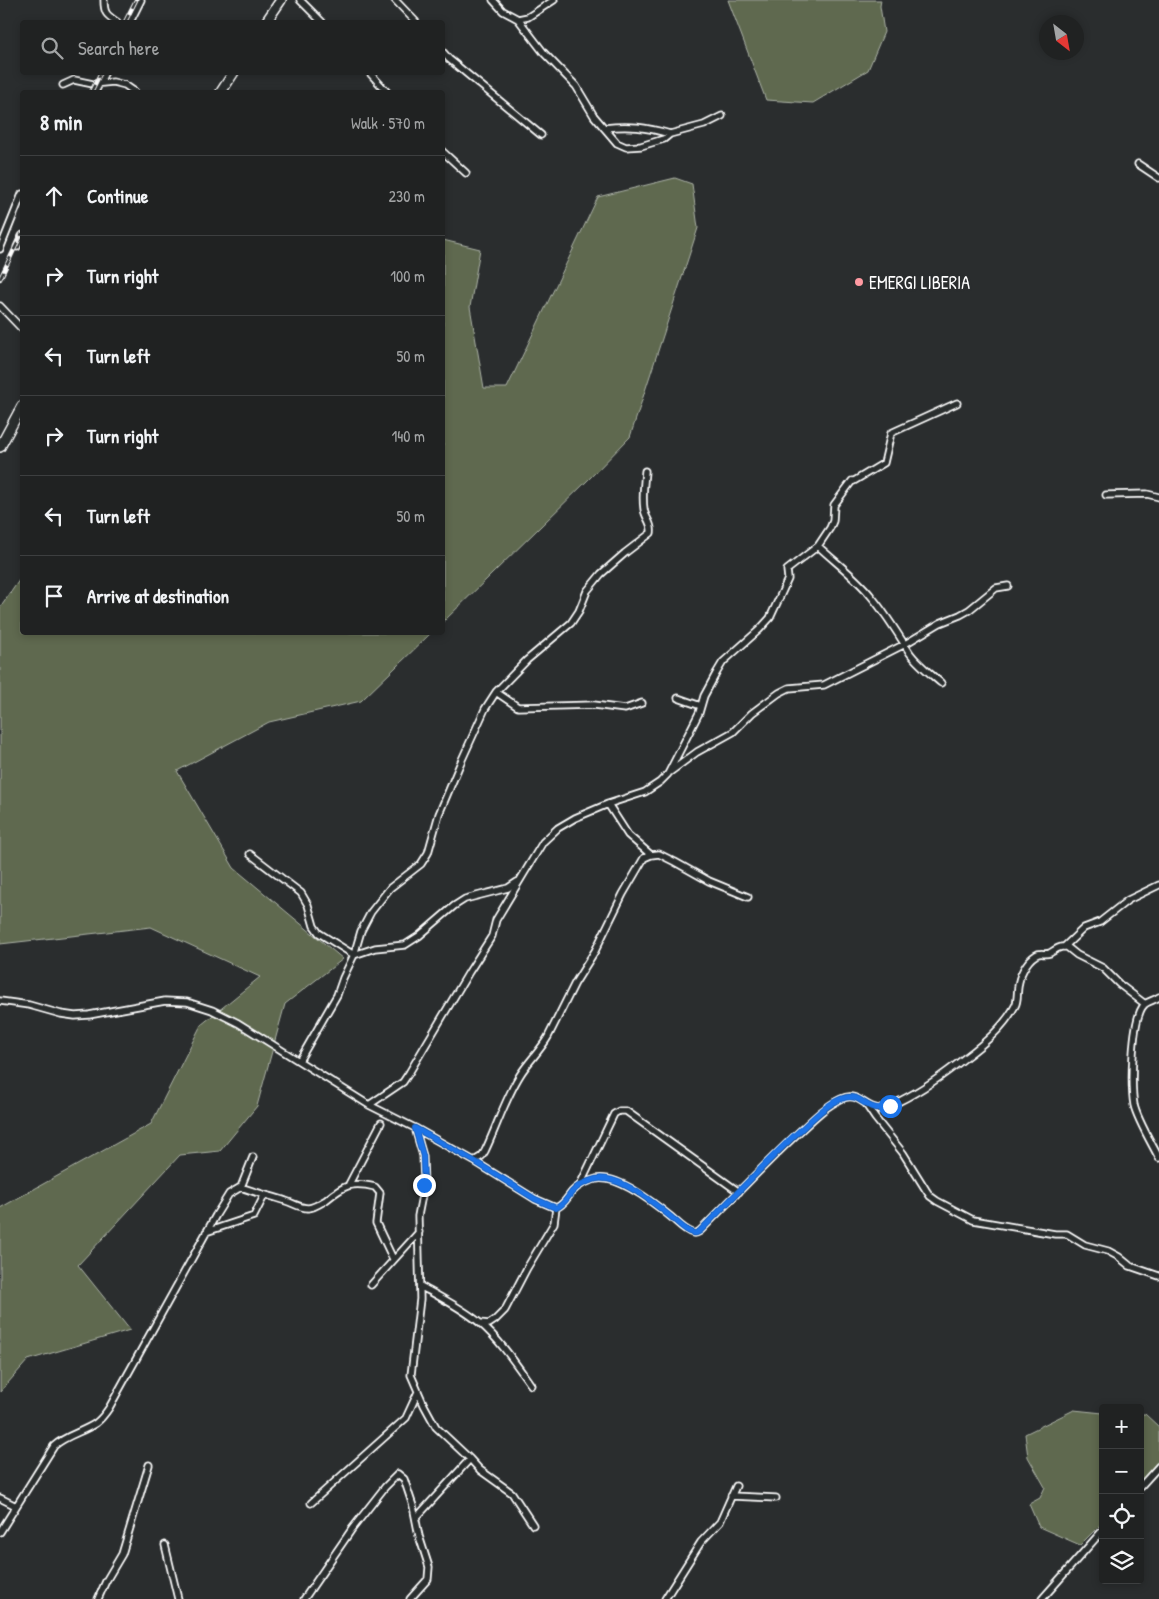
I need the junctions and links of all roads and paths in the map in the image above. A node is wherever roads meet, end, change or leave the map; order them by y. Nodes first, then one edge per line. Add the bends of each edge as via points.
1 (104, 0) edge
2 (141, 0) edge
3 (281, 0) edge
4 (300, 0) edge
5 (493, 0) edge
6 (554, 0) edge
7 (399, 1) edge
8 (518, 19) junction
9 (114, 20) edge
10 (131, 20) edge
11 (267, 20) edge
12 (320, 20) edge
13 (414, 20) edge
14 (445, 54) edge
15 (104, 75) edge
16 (232, 75) edge
17 (371, 75) edge
18 (100, 82) junction
19 (63, 85) dead end
20 (96, 90) edge
21 (132, 90) edge
22 (222, 90) edge
23 (385, 90) edge
24 (722, 116) dead end
25 (604, 128) junction
26 (670, 134) junction
27 (541, 135) dead end
28 (445, 154) edge
29 (1138, 164) dead end
30 (466, 173) dead end
31 (1159, 178) edge
32 (20, 199) edge
33 (20, 240) edge
34 (17, 247) dead end
35 (0, 249) edge
36 (0, 306) edge
37 (20, 327) edge
38 (957, 403) dead end
39 (20, 410) edge
40 (0, 447) edge
41 (645, 471) dead end
42 (1106, 495) dead end
43 (1159, 498) edge
44 (818, 546) junction
45 (1008, 586) dead end
46 (905, 644) junction
47 (941, 683) dead end
48 (496, 692) junction
49 (678, 698) dead end
50 (642, 703) dead end
51 (701, 706) junction
52 (668, 774) junction
53 (608, 804) junction
54 (250, 854) dead end
55 (651, 855) junction
56 (1159, 885) edge
57 (511, 889) junction
58 (748, 897) dead end
59 (1064, 947) junction
60 (354, 955) junction
61 (1159, 997) edge
62 (0, 1001) edge
63 (1145, 1004) junction
64 (299, 1061) junction
65 (369, 1105) junction
66 (867, 1106) junction
67 (381, 1123) dead end
68 (415, 1128) junction
69 (252, 1158) dead end
70 (1159, 1158) edge
71 (474, 1161) junction
72 (349, 1184) junction
73 (580, 1185) junction
74 (241, 1187) junction
75 (739, 1192) junction
76 (264, 1196) junction
77 (556, 1208) junction
78 (206, 1232) junction
79 (418, 1232) junction
80 (393, 1259) junction
81 (1159, 1276) edge
82 (371, 1285) dead end
83 (420, 1286) junction
84 (480, 1323) junction
85 (532, 1385) dead end
86 (418, 1392) junction
87 (470, 1459) junction
88 (149, 1465) dead end
89 (1159, 1466) edge
90 (1144, 1483) edge
91 (736, 1486) dead end
92 (731, 1496) junction
93 (0, 1498) edge
94 (776, 1498) dead end
95 (311, 1503) dead end
96 (16, 1506) junction
97 (416, 1518) junction
98 (533, 1525) dead end
99 (0, 1532) edge
100 (1099, 1535) edge
101 (165, 1545) dead end
102 (98, 1599) edge
103 (178, 1599) edge
104 (304, 1599) edge
105 (410, 1599) edge
106 (665, 1599) edge
107 (1042, 1599) edge

1 - 9 street via 107,15
2 - 10 street
3 - 11 main road
4 - 12 street
5 - 8 street via 503,11
6 - 8 street via 536,13
7 - 13 street
8 - 25 street via 544,53 576,86
14 - 27 street
15 - 18 street
16 - 22 main road
17 - 23 street
18 - 19 street via 74,80
18 - 20 street
18 - 21 street via 119,83
24 - 26 street via 704,125
25 - 26 street via 626,126
25 - 26 street via 617,143 626,147 655,142
28 - 30 street
29 - 31 street
32 - 35 street
33 - 34 street
36 - 37 street
38 - 44 street via 891,433 884,463 853,481 834,505 833,521
39 - 40 main road
41 - 48 street via 644,511 651,533 601,574 587,591 571,623 526,660
42 - 43 street via 1147,494
44 - 46 street via 861,584
44 - 51 street via 787,570 788,579 770,618 723,662
45 - 46 street via 996,588 960,616 940,623
46 - 47 street via 908,652
46 - 52 street via 824,685 789,688 779,693 733,732 697,752
48 - 50 street via 518,707 594,704 625,709
48 - 60 street via 460,764 439,814 428,853 421,864 390,888 370,912
49 - 51 street
51 - 52 street
52 - 53 street via 645,792
53 - 55 street via 628,835
53 - 57 street via 558,828 543,842
54 - 60 street via 301,893 319,933
55 - 58 street via 658,854
55 - 71 street via 644,858 623,894 548,1037 510,1092 485,1151
56 - 59 street via 1128,900 1100,922 1084,928
57 - 60 street via 465,899 406,945 375,948
57 - 65 street via 492,936 409,1073 402,1082
59 - 63 street via 1103,968
59 - 66 street via 1048,954 1039,953 1029,961 1021,974 1016,1004 987,1042 912,1095 883,1108
60 - 64 street via 337,995
61 - 63 street
62 - 64 street via 75,1016 164,1001 187,1002 238,1023
63 - 70 street via 1138,1018 1132,1058 1134,1101
64 - 65 street
65 - 68 street
66 - 75 street via 862,1100 850,1097 832,1104
66 - 81 street via 903,1153 930,1196 937,1201 972,1220 1067,1234 1085,1245 1108,1251 1130,1266
67 - 72 street
68 - 71 street
68 - 79 street via 423,1156 424,1177
69 - 74 street
71 - 77 street via 535,1199
72 - 76 street via 321,1204 309,1208
72 - 80 street via 375,1187 380,1193 376,1222
73 - 75 street via 598,1179 614,1181 643,1195 692,1233 700,1231
73 - 75 street via 614,1114 626,1111
73 - 77 street
74 - 76 street
74 - 78 street via 229,1194
76 - 78 street via 254,1216
77 - 84 street via 554,1223 505,1310 489,1324
78 - 96 street via 109,1408 94,1424 54,1446
79 - 80 street
79 - 83 street
80 - 82 street
83 - 84 street
83 - 86 street via 411,1375
84 - 85 street
86 - 87 street via 436,1426
86 - 95 street via 406,1418
87 - 97 street
87 - 98 street via 490,1479 512,1493
88 - 102 street via 122,1554
89 - 90 street
91 - 92 street
92 - 94 street
92 - 106 street via 720,1522 701,1542
93 - 96 street
96 - 99 street
97 - 104 street via 404,1479 398,1474 352,1529
97 - 105 street via 428,1579
100 - 107 street
101 - 103 street

